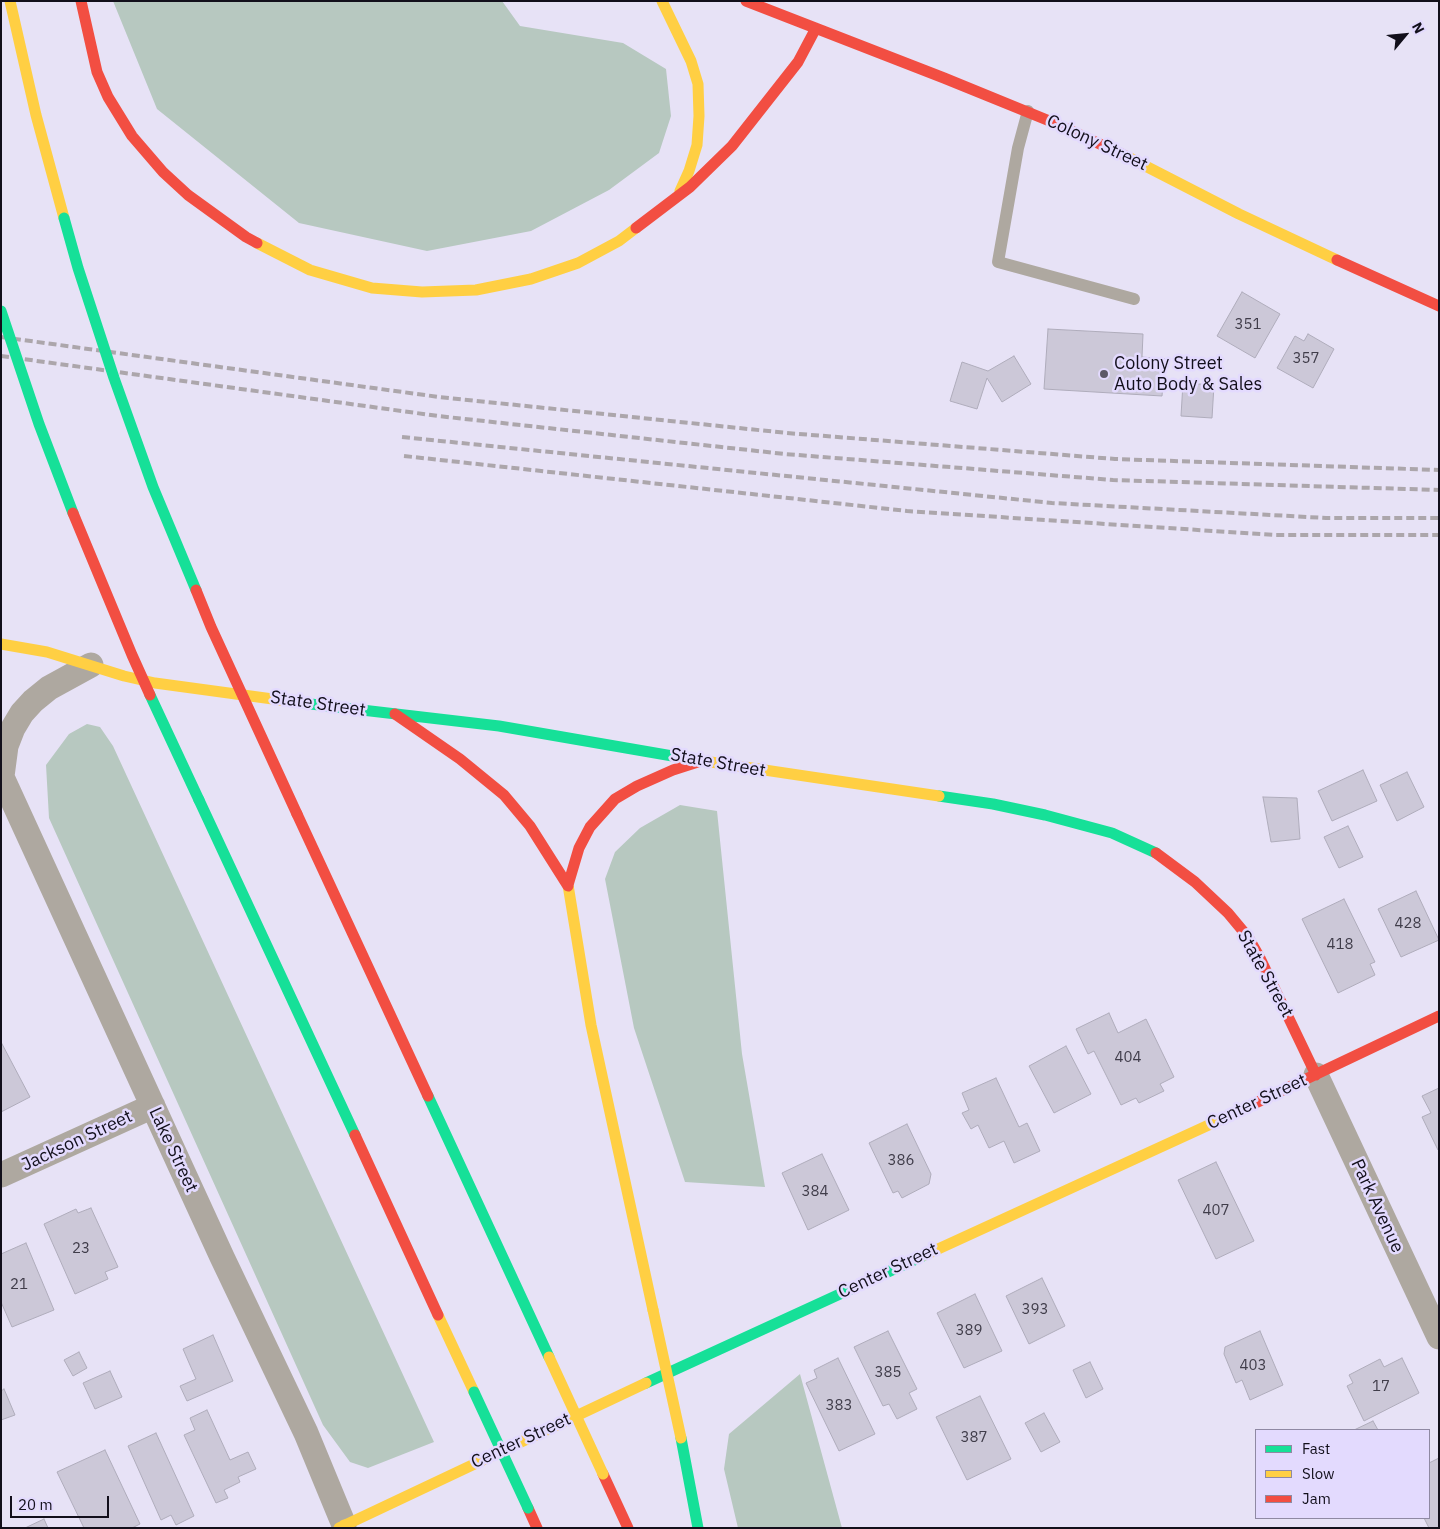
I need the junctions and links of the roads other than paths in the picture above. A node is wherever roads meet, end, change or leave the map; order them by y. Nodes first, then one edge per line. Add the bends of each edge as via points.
1 (10, 1) edge
2 (80, 1) edge
3 (662, 1) edge
4 (746, 1) edge
5 (816, 28) junction
6 (1028, 111) junction
7 (677, 197) junction
8 (1134, 299) dead end
9 (1439, 306) edge
10 (1, 311) edge
11 (1, 644) edge
12 (91, 665) junction
13 (395, 714) junction
14 (701, 761) junction
15 (1, 776) edge
16 (568, 886) junction
17 (1439, 1016) edge
18 (1316, 1075) junction
19 (153, 1106) junction
20 (1, 1176) edge
21 (1439, 1338) edge
22 (342, 1527) edge
23 (537, 1528) edge
24 (628, 1528) edge
25 (698, 1528) edge

1 - 24 main road, bridge via 36,115 78,268 153,486 211,627
2 - 7 main road via 98,72 108,97 132,136 151,159 188,196 231,227 280,256 325,275 372,288 422,292 456,292 512,284 548,275 593,256 634,231
3 - 7 main road via 691,61 698,84 697,145 690,171
4 - 5 main road, Colony Street
5 - 6 main road, Colony Street
5 - 7 main road via 798,62 740,135 704,174
6 - 8 lane via 1018,148 998,262
6 - 9 main road, Colony Street via 1359,271
10 - 23 main road, bridge via 39,424 136,663
11 - 12 main road, State Street via 47,652
12 - 13 main road, State Street via 155,683
12 - 15 street, Lake Street via 49,688 22,713 6,746
13 - 14 main road, State Street via 499,726
13 - 16 main road via 460,759 504,795 530,826
14 - 16 main road via 637,786 609,804 584,837
14 - 18 main road, State Street via 1021,809 1097,828 1162,856 1228,913 1248,937
15 - 19 street, Lake Street
16 - 25 main road, bridge via 591,1025
17 - 18 main road, Center Street
18 - 21 street, Park Avenue
18 - 22 main road, Center Street via 757,1331
19 - 20 street, Jackson Street
19 - 22 street, Lake Street via 306,1433

